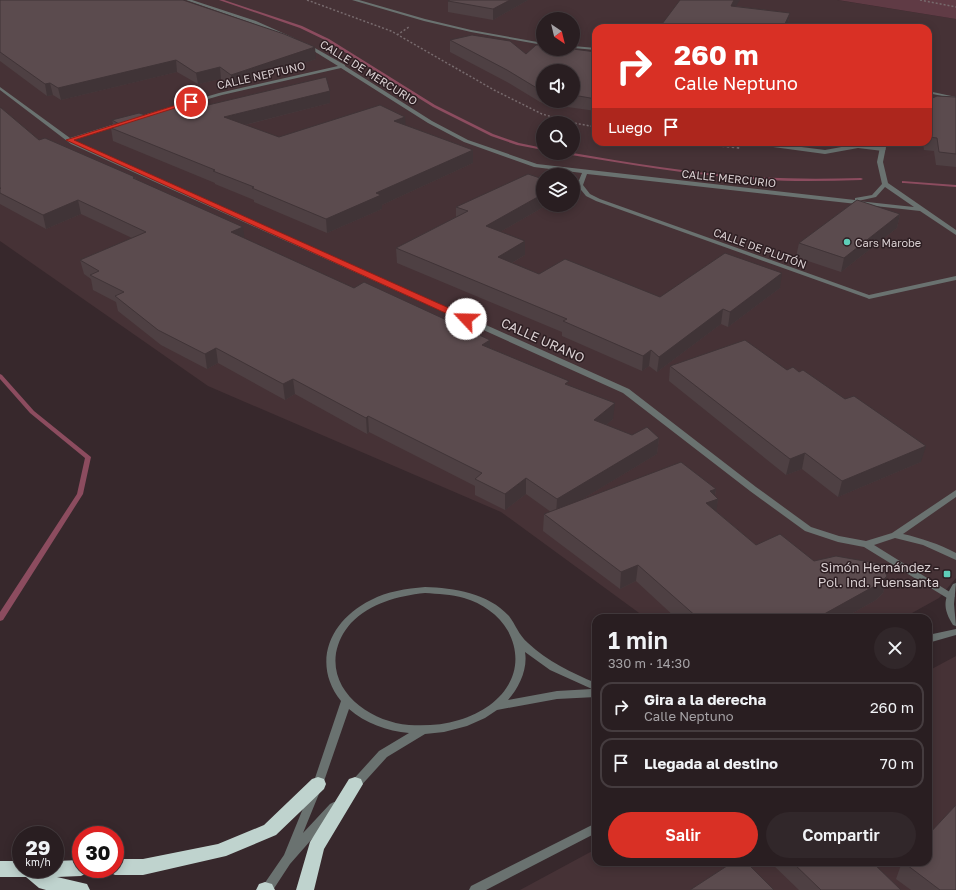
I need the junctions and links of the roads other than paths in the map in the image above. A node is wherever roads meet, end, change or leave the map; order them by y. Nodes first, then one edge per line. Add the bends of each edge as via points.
1 (188, 0) edge
2 (354, 0) edge
3 (297, 39) edge
4 (302, 42) edge
5 (536, 43) edge
6 (580, 47) edge
7 (592, 48) edge
8 (343, 66) junction
9 (0, 88) edge
10 (932, 93) edge
11 (956, 98) edge
12 (69, 140) junction
13 (780, 146) edge
14 (858, 146) edge
15 (858, 146) edge
16 (883, 146) edge
17 (883, 149) junction
18 (536, 166) joint
19 (585, 172) junction
20 (885, 184) junction
21 (847, 201) junction
22 (920, 208) junction
23 (956, 233) edge
24 (956, 278) edge
25 (956, 493) edge
26 (895, 535) junction
27 (866, 544) junction
28 (956, 557) edge
29 (956, 586) edge
30 (950, 596) junction
31 (956, 623) edge
32 (956, 632) edge
33 (517, 638) junction
34 (932, 639) edge
35 (592, 684) edge
36 (592, 693) edge
37 (346, 702) junction
38 (494, 707) junction
39 (421, 731) junction
40 (318, 784) junction
41 (355, 784) junction
42 (592, 830) edge
43 (286, 860) junction
44 (124, 867) edge
45 (0, 869) edge
46 (12, 869) edge
47 (39, 878) edge
48 (81, 890) edge
49 (266, 890) edge
50 (305, 890) edge
51 (475, 890) edge

1 - 3 street
2 - 5 street via 431,22
4 - 8 street, CALLE DE MERCURIO
6 - 7 street
8 - 12 street, CALLE NEPTUNO via 221,94
8 - 18 street, CALLE DE MERCURIO via 430,122 466,141
9 - 12 street, CALLE URANO
10 - 11 street
12 - 27 street, CALLE URANO via 626,391 808,529 838,540
13 - 14 street via 825,152
15 - 17 street
16 - 17 street
17 - 20 street via 880,162
18 - 19 street, CALLE MERCURIO
19 - 21 street, CALLE MERCURIO
19 - 24 street, CALLE DE PLUTÓN via 580,185 588,195 598,200 869,296
20 - 21 street via 874,196
20 - 22 street
21 - 22 street, CALLE MERCURIO
22 - 23 street
25 - 26 street
26 - 27 street
26 - 28 street via 921,540
27 - 30 street
29 - 30 street
30 - 31 street via 949,607
32 - 34 street
33 - 35 street via 543,660
33 - 37 street via 504,618 484,603 459,593 430,589 401,592 375,602 352,616 337,636 330,658 333,681
33 - 38 street via 521,656 518,674 509,692
36 - 38 street via 557,694
37 - 39 street via 366,717 392,727
37 - 40 street
38 - 39 street via 473,720 448,728
39 - 41 street via 383,754
40 - 43 street
40 - 44 highway via 270,830 220,850 143,867
41 - 43 street
41 - 50 highway via 316,847
42 - 51 street
43 - 49 street
45 - 46 highway
47 - 48 highway via 44,882

